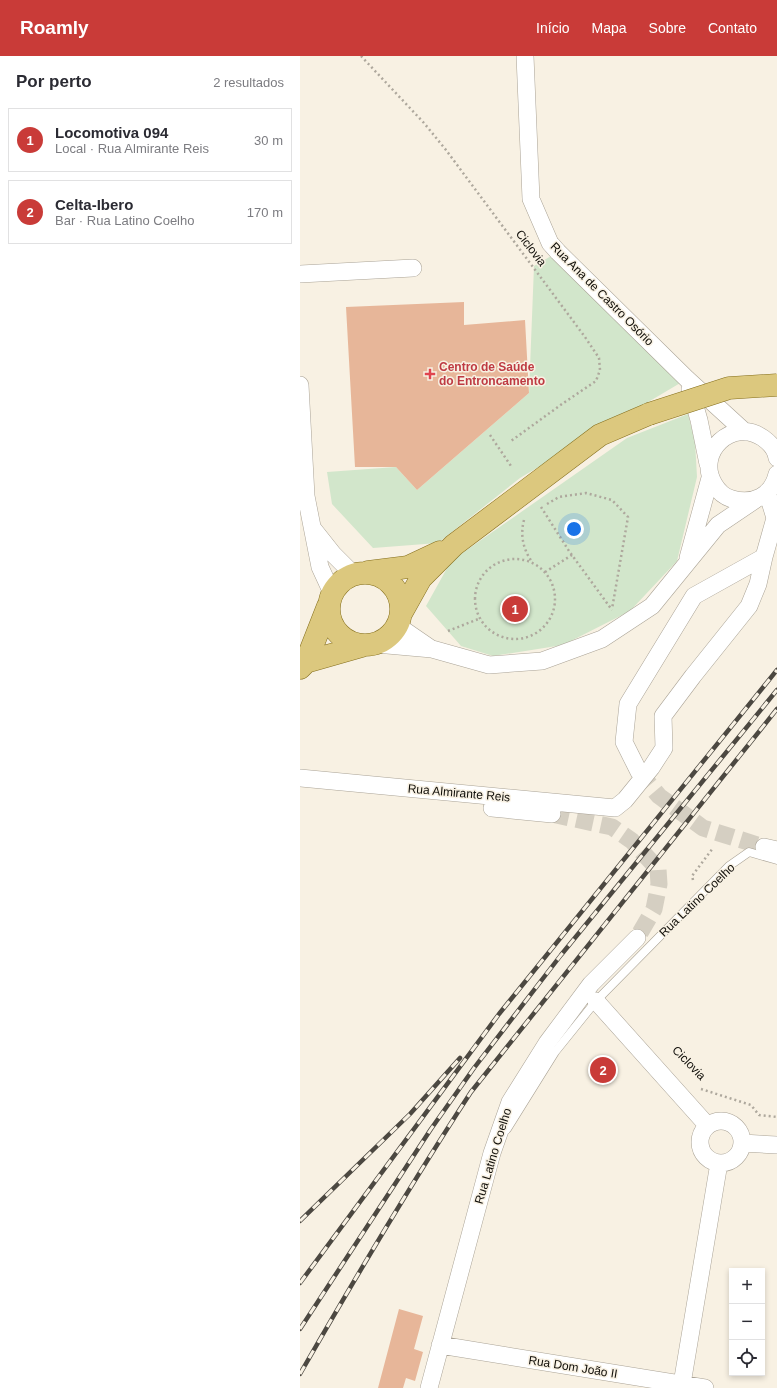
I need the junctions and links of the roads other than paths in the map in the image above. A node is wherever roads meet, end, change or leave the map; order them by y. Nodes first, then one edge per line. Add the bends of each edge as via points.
1 (525, 56) edge
2 (413, 268) dead end
3 (300, 274) edge
4 (687, 379) junction
5 (300, 385) edge
6 (777, 386) edge
7 (752, 433) junction
8 (777, 438) edge
9 (777, 458) edge
10 (709, 472) junction
11 (770, 486) edge
12 (776, 517) edge
13 (311, 527) junction
14 (454, 545) junction
15 (764, 557) junction
16 (685, 566) junction
17 (361, 573) junction
18 (330, 600) junction
19 (400, 619) junction
20 (369, 645) junction
21 (432, 650) junction
22 (303, 665) edge
23 (639, 772) tunnel mouth
24 (302, 778) edge
25 (552, 814) tunnel mouth
26 (764, 850) edge
27 (777, 860) edge
28 (637, 938) tunnel mouth
29 (596, 1001) junction
30 (707, 1126) junction
31 (742, 1143) junction
32 (777, 1145) edge
33 (492, 1154) junction
34 (719, 1163) junction
35 (440, 1345) junction
36 (682, 1384) junction
37 (429, 1388) edge
38 (705, 1388) edge

1 - 4 street, Rua Ana de Castro Osório via 531,199 550,243
2 - 3 street
4 - 7 street, Rua Ana de Castro Osório
4 - 10 street, Rua Ana de Castro Osório via 699,420
5 - 13 street via 306,496
6 - 14 main road, bridge via 729,388 649,414 600,435
7 - 8 street
7 - 9 street, Rua Ana de Castro Osório via 770,443
7 - 10 street via 732,434 720,441 712,452
10 - 11 street via 717,490 729,498 742,502
10 - 16 street
11 - 12 street
11 - 16 street via 718,525
12 - 15 street
13 - 17 street via 333,554
13 - 18 street
14 - 17 main road via 408,567
14 - 19 main road via 422,578
15 - 23 street via 694,596 628,704 624,742
15 - 24 street, Rua Almirante Reis via 750,606 664,716 664,748 625,800 615,808
16 - 21 street via 652,606 624,625 602,639 542,661 489,665
17 - 18 main road via 341,581
17 - 19 main road via 382,576 393,585 400,598
18 - 20 main road via 330,621 337,633 348,642
18 - 22 main road
19 - 20 main road via 389,637
19 - 21 street
20 - 21 street
20 - 22 main road
24 - 25 street, Rua Almirante Reis via 347,794
26 - 27 lane
26 - 29 lane, Rua Latino Coelho via 729,866
28 - 33 street, Rua Latino Coelho via 591,984 547,1042 510,1102
29 - 30 street
29 - 33 lane, Rua Latino Coelho via 555,1052
30 - 31 street via 714,1121 730,1122 741,1135
30 - 34 street via 701,1132 700,1148 704,1156
31 - 32 street
31 - 34 street via 735,1158
33 - 35 street, Rua Latino Coelho
34 - 36 street
35 - 36 street, Rua Dom João II
35 - 37 street, Rua Latino Coelho
36 - 38 street, Rua Dom João II

